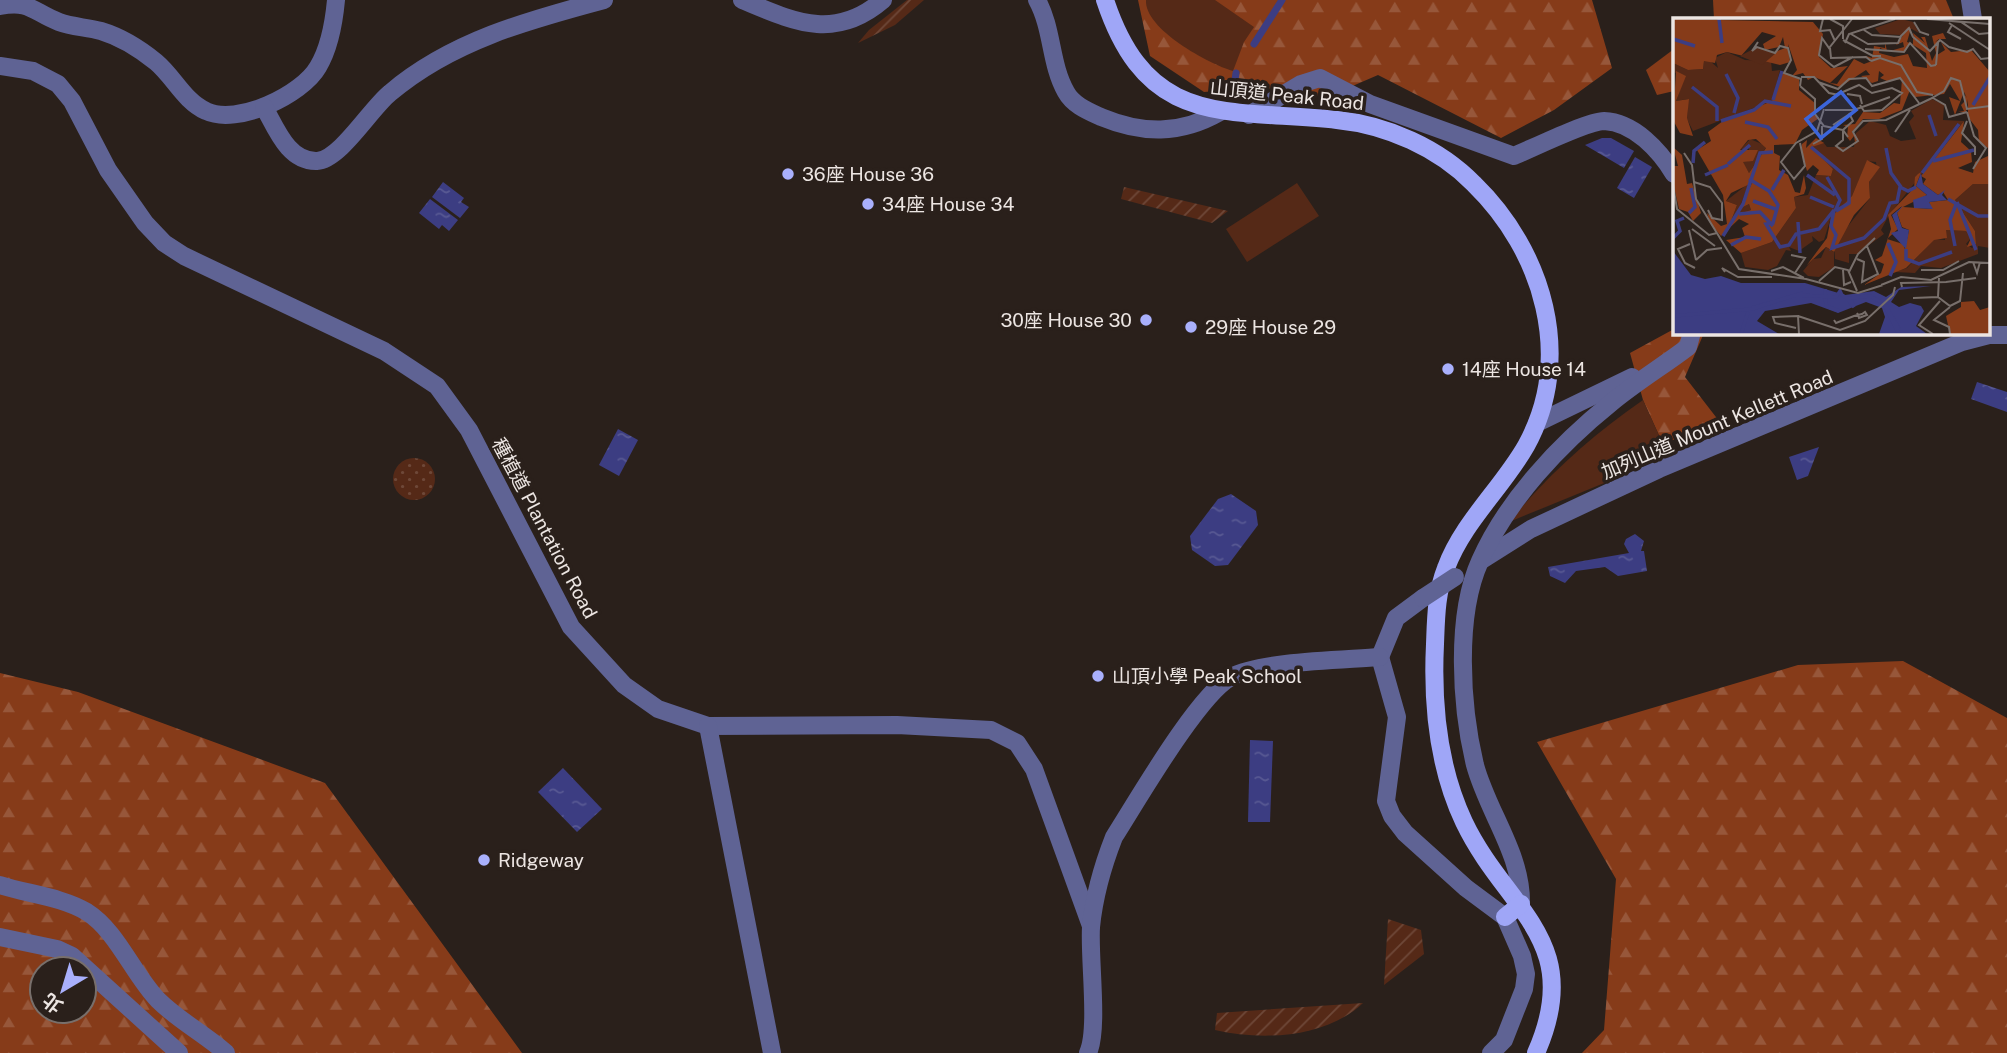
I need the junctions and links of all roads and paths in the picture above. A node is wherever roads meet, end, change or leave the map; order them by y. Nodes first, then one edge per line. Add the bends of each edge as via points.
1 (337, 0) edge
2 (604, 0) edge
3 (742, 0) edge
4 (883, 0) edge
5 (1037, 0) edge
6 (1105, 0) edge
7 (1970, 0) edge
8 (0, 6) edge
9 (1973, 18) edge
10 (0, 66) edge
11 (264, 107) junction
12 (1220, 112) junction
13 (1249, 115) junction
14 (1673, 171) edge
15 (1691, 334) edge
16 (2007, 335) edge
17 (1668, 362) junction
18 (1536, 423) junction
19 (1479, 562) junction
20 (1380, 657) junction
21 (708, 726) junction
22 (0, 885) edge
23 (1521, 904) junction
24 (1505, 917) junction
25 (1091, 926) junction
26 (0, 937) edge
27 (179, 1053) edge
28 (226, 1053) edge
29 (772, 1053) edge
30 (1088, 1053) edge
31 (1491, 1053) edge
32 (1536, 1053) edge

1 - 11 street via 326,50 315,72
2 - 11 street via 504,28 423,70 391,91 338,150 322,160 308,160 295,153
3 - 4 street via 790,20 817,25 851,20
5 - 12 street via 1066,92 1084,109 1122,125 1160,130 1187,128
6 - 12 main road, 山頂道 Peak Road via 1125,46 1148,75 1182,100
7 - 9 street
8 - 11 street via 27,4 56,21 126,41 159,64 193,102 212,114 240,115
10 - 21 street, 種植道 Plantation Road via 43,75 66,92 116,182 164,243 400,359 437,386 469,430 571,627 624,685 658,709
12 - 13 main road, 山頂道 Peak Road
13 - 14 street via 1320,78 1370,104 1514,156 1601,121 1620,123 1659,150
13 - 18 main road, 山頂道 Peak Road via 1336,119 1391,132 1448,161 1486,195 1522,245 1544,302 1548,368
15 - 17 street via 1688,347
16 - 19 street, 加列山道 Mount Kellett Road via 1962,342 1659,469 1531,529
17 - 18 street
17 - 19 street via 1611,402 1560,449 1516,503
18 - 23 main road, 山頂道 Peak Road via 1446,568 1437,603 1434,656 1438,731 1450,789 1475,844
19 - 20 street, 加列山道 Mount Kellett Road, bridge via 1396,618
19 - 23 street via 1465,624 1468,721 1485,795 1522,881
20 - 24 street via 1397,716 1386,801 1392,816 1466,888
20 - 25 street via 1256,669 1231,677 1204,701 1114,837
21 - 25 street, 種植道 Plantation Road via 991,730 1017,743 1034,769
21 - 29 street
22 - 28 street via 64,903 93,917 159,1000
23 - 24 main road
23 - 32 main road, 山頂道 Peak Road via 1545,948 1552,976 1552,1006
24 - 31 street via 1526,974 1504,1040
25 - 30 street via 1094,1032
26 - 27 street via 72,956

